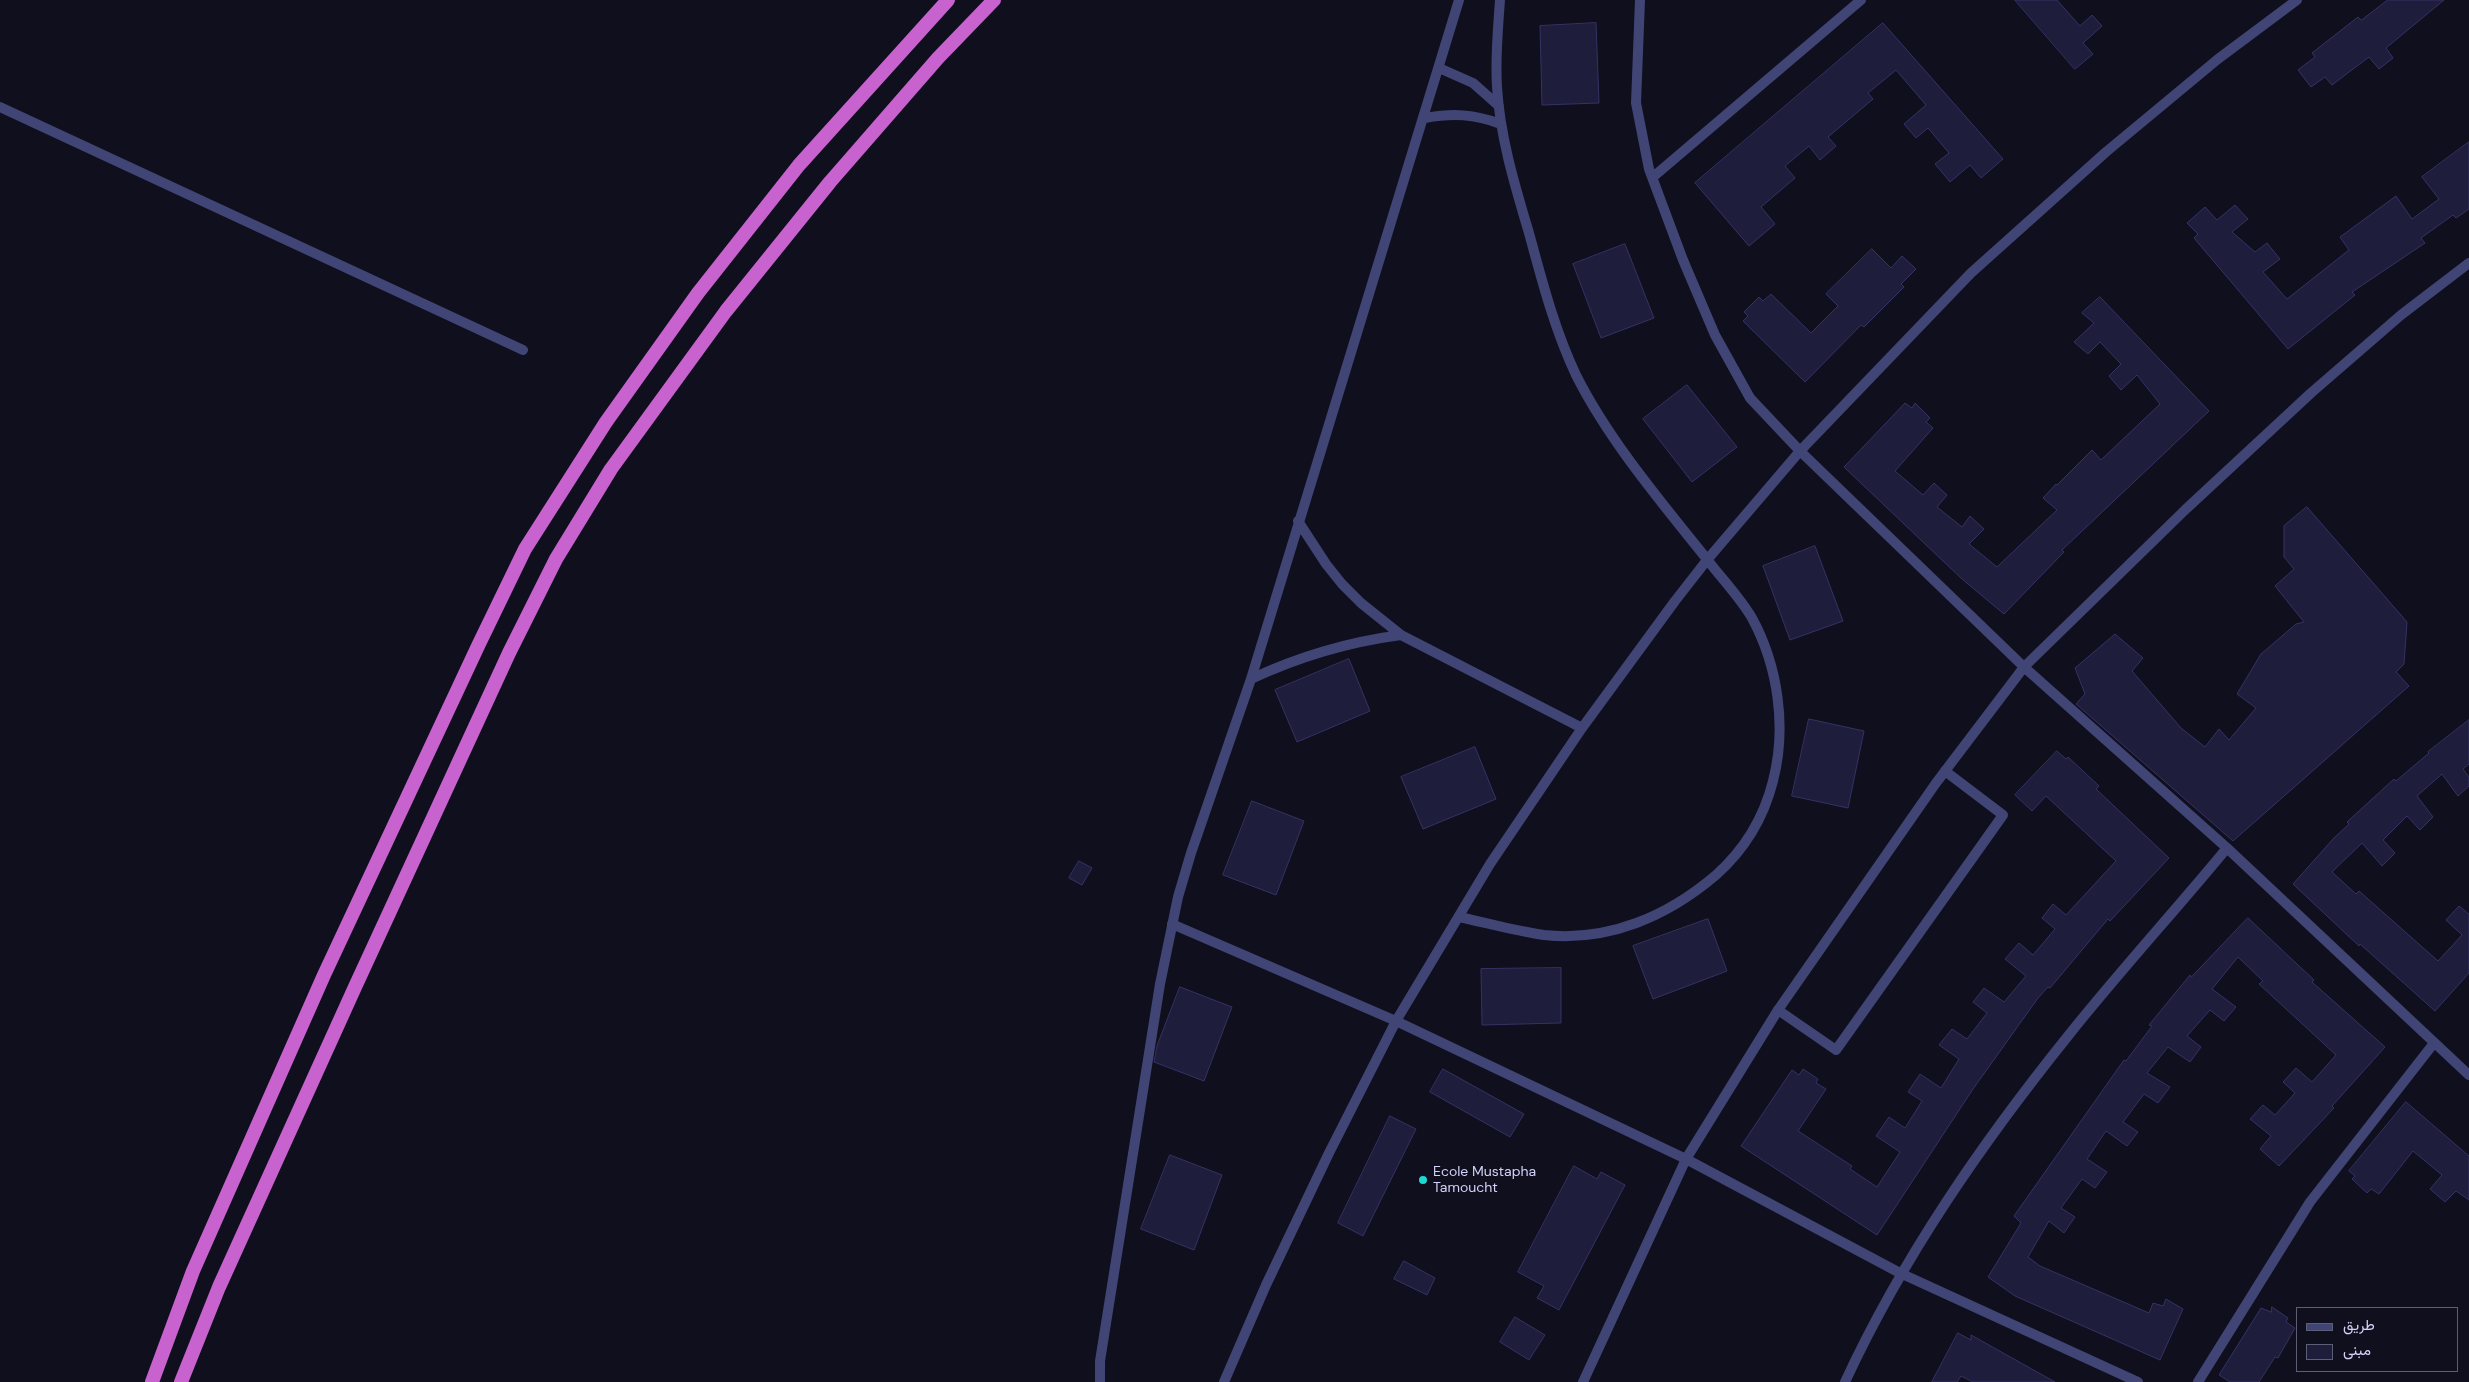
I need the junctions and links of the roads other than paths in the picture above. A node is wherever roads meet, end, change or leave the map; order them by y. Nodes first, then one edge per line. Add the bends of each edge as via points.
1 (948, 0) edge
2 (994, 0) edge
3 (1459, 0) edge
4 (1500, 0) edge
5 (1640, 0) edge
6 (1861, 0) edge
7 (2297, 0) edge
8 (1439, 68) junction
9 (1499, 106) junction
10 (0, 107) edge
11 (1424, 118) junction
12 (1501, 124) junction
13 (1652, 177) junction
14 (2469, 263) edge
15 (524, 350) dead end
16 (1800, 451) junction
17 (1298, 520) junction
18 (1707, 560) junction
19 (1401, 635) junction
20 (2024, 667) junction
21 (1251, 679) junction
22 (1582, 728) junction
23 (1945, 771) junction
24 (2228, 848) junction
25 (1459, 917) junction
26 (1172, 924) junction
27 (1778, 1010) junction
28 (1396, 1021) junction
29 (2434, 1043) junction
30 (2469, 1075) edge
31 (1686, 1159) junction
32 (1900, 1274) junction
33 (152, 1382) edge
34 (182, 1382) edge
35 (1100, 1382) edge
36 (1224, 1382) edge
37 (1583, 1382) edge
38 (1846, 1382) edge
39 (2138, 1382) edge
40 (2198, 1382) edge

1 - 33 highway via 799,165 698,292 606,422 525,549 324,975 193,1271
2 - 34 highway via 938,58 830,182 726,311 611,468 556,558 350,996 219,1286
3 - 8 street
4 - 9 street
5 - 13 street via 1636,103
6 - 13 street
7 - 16 street via 2218,59 2106,152 1971,273
8 - 9 street via 1473,83
8 - 11 street
9 - 12 street
10 - 15 street
11 - 12 street via 1461,114 1480,116
11 - 17 street
12 - 18 street via 1537,264 1576,374 1605,426
13 - 16 street via 1683,260 1724,351 1750,398
14 - 20 street via 2401,315 2311,393
16 - 18 street
16 - 20 street
17 - 19 street via 1342,584
17 - 21 street
18 - 22 street
18 - 25 street via 1752,619 1772,666 1779,712 1780,755 1769,795 1753,832 1726,866 1700,889 1665,912 1627,927 1586,935 1545,935
19 - 21 street via 1324,650
19 - 22 street
20 - 23 street
20 - 24 street
21 - 26 street via 1191,853
22 - 25 street via 1490,864
23 - 27 street
23 - 27 street via 2003,815 1836,1050
24 - 29 street
24 - 32 street via 2068,1036 1978,1154
25 - 28 street
26 - 28 street
26 - 35 street via 1101,1352
27 - 31 street
28 - 31 street
28 - 36 street via 1279,1259
29 - 30 street
29 - 40 street via 2310,1202
31 - 32 street
31 - 37 street
32 - 38 street
32 - 39 street

